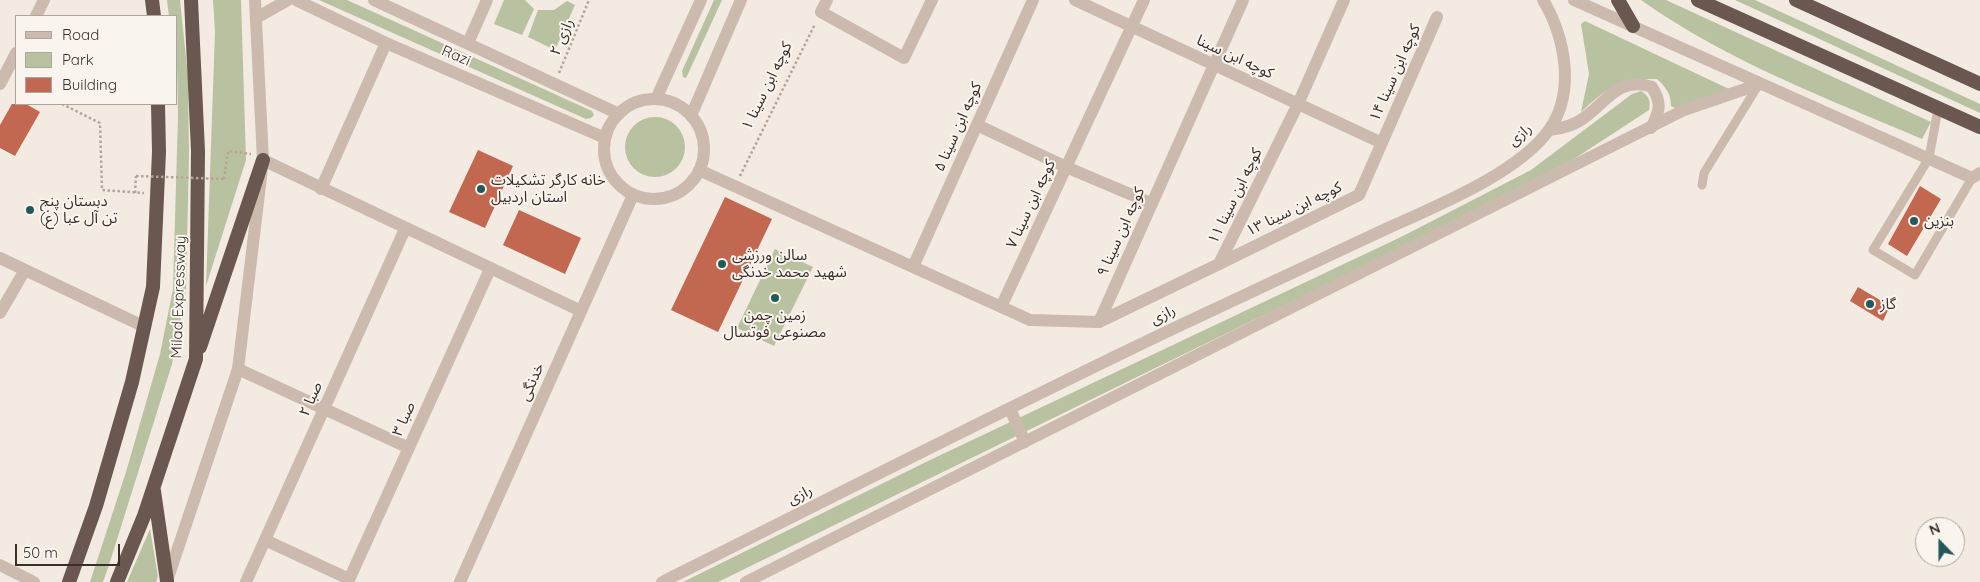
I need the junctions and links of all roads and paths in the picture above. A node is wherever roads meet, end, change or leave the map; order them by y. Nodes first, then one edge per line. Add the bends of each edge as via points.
1 (44, 0) edge
2 (152, 0) edge
3 (192, 0) edge
4 (255, 0) edge
5 (288, 0) edge
6 (296, 0) edge
7 (487, 0) edge
8 (590, 0) edge
9 (701, 0) edge
10 (741, 0) edge
11 (827, 0) edge
12 (932, 0) edge
13 (1033, 0) edge
14 (1075, 0) edge
15 (1144, 0) edge
16 (1243, 0) edge
17 (1344, 0) edge
18 (1542, 0) edge
19 (1574, 0) edge
20 (1618, 0) edge
21 (1698, 0) edge
22 (1796, 0) edge
23 (380, 1) edge
24 (821, 12) junction
25 (36, 15) edge
26 (154, 15) edge
27 (1437, 17) dead end
28 (256, 18) junction
29 (1131, 26) junction
30 (1633, 26) junction
31 (386, 43) junction
32 (468, 44) junction
33 (15, 55) edge
34 (1214, 65) junction
35 (2, 77) edge
36 (555, 83) junction
37 (1760, 84) junction
38 (1980, 84) edge
39 (656, 99) junction
40 (1298, 104) junction
41 (64, 105) edge
42 (158, 105) edge
43 (1938, 108) junction
44 (618, 114) junction
45 (691, 116) junction
46 (977, 125) junction
47 (1980, 127) edge
48 (1651, 128) junction
49 (1549, 130) junction
50 (605, 138) junction
51 (1382, 143) junction
52 (263, 158) junction
53 (1929, 158) junction
54 (1066, 167) junction
55 (699, 170) junction
56 (1976, 175) edge
57 (1702, 185) dead end
58 (735, 186) junction
59 (322, 189) junction
60 (135, 192) junction
61 (157, 194) junction
62 (633, 195) junction
63 (1151, 203) junction
64 (405, 229) junction
65 (0, 258) edge
66 (1219, 264) junction
67 (913, 267) junction
68 (490, 269) junction
69 (24, 270) junction
70 (1001, 307) junction
71 (581, 311) junction
72 (0, 313) edge
73 (1099, 322) junction
74 (144, 326) junction
75 (196, 359) junction
76 (238, 369) junction
77 (1010, 409) junction
78 (324, 410) junction
79 (1025, 442) junction
80 (409, 448) junction
81 (153, 485) junction
82 (265, 540) junction
83 (0, 565) edge
84 (349, 580) edge
85 (34, 582) edge
86 (69, 582) edge
87 (117, 582) edge
88 (167, 582) edge
89 (246, 582) edge
90 (460, 582) edge
91 (662, 582) edge
92 (746, 582) edge

1 - 25 street
2 - 26 highway
3 - 75 highway, Milad Expressway via 198,151
4 - 28 street
5 - 28 street
6 - 31 street, Razi
7 - 32 street
8 - 36 path, رازی ۲
9 - 39 street
10 - 45 street
11 - 24 street
12 - 24 street via 904,58
13 - 46 street, کوچه ابن سینا ۵
14 - 29 street, کوچه ابن سینا
15 - 29 street, کوچه ابن سینا ۷
16 - 34 street, کوچه ابن سینا ۹
17 - 40 street, کوچه ابن سینا ۱۱
18 - 49 street, رازی via 1559,36 1564,66 1562,98 1558,115
19 - 30 street
20 - 30 highway
21 - 43 highway
22 - 38 highway
23 - 32 street, Razi
24 - 58 path, کوچه ابن سینا ۱
27 - 51 street, کوچه ابن سینا ۱۴
28 - 52 street
29 - 34 street, کوچه ابن سینا
29 - 54 street, کوچه ابن سینا ۷
30 - 37 street
31 - 50 street, Razi
31 - 59 street
32 - 36 street, Razi
33 - 35 street
34 - 40 street, کوچه ابن سینا
34 - 63 street, کوچه ابن سینا ۹
36 - 44 street, Razi
37 - 48 street via 1684,110
37 - 53 street
37 - 57 lane via 1704,173
39 - 44 street via 636,103
39 - 45 street via 669,102
40 - 51 street, کوچه ابن سینا
40 - 66 street, کوچه ابن سینا ۱۱
41 - 60 path via 100,123 102,190
42 - 61 highway, Milad Expressway
43 - 47 highway
43 - 53 lane
44 - 50 street
45 - 55 street via 703,142
46 - 54 street
46 - 67 street, کوچه ابن سینا ۵
48 - 49 street via 1658,115 1659,98 1652,87 1640,82 1618,89 1569,126
48 - 79 street
49 - 77 street, رازی via 1534,147 1478,186
50 - 62 street via 608,172 619,186
51 - 66 street, کوچه ابن سینا ۱۳ via 1359,194
52 - 59 street
52 - 60 path, bridge via 228,151 224,179 136,176
52 - 75 highway
52 - 76 street
53 - 56 street
53 - 56 lane via 1873,250 1915,275
54 - 63 street
54 - 70 street, کوچه ابن سینا ۷
55 - 58 street
55 - 62 street via 678,193 648,199
58 - 67 street
59 - 64 street
60 - 61 path
61 - 74 highway, Milad Expressway via 154,287
62 - 71 street, خدنگی
63 - 73 street, کوچه ابن سینا ۹
64 - 68 street
64 - 78 street, صبا ۲
65 - 69 street
66 - 73 street, کوچه ابن سینا ۱۱
67 - 70 street
68 - 71 street
68 - 80 street, صبا ۳
69 - 72 street
69 - 74 street
70 - 73 street via 1030,320
71 - 90 street, خدنگی
74 - 86 highway, Milad Expressway via 132,382 96,506
75 - 81 highway, Milad Expressway
76 - 78 street
76 - 88 street
77 - 79 street
77 - 91 street, رازی
78 - 80 street
78 - 82 street, صبا ۲
79 - 92 street
80 - 84 street, صبا ۳
81 - 87 highway, Milad Expressway
81 - 88 highway
82 - 84 street
82 - 89 street, صبا ۲
83 - 85 street

